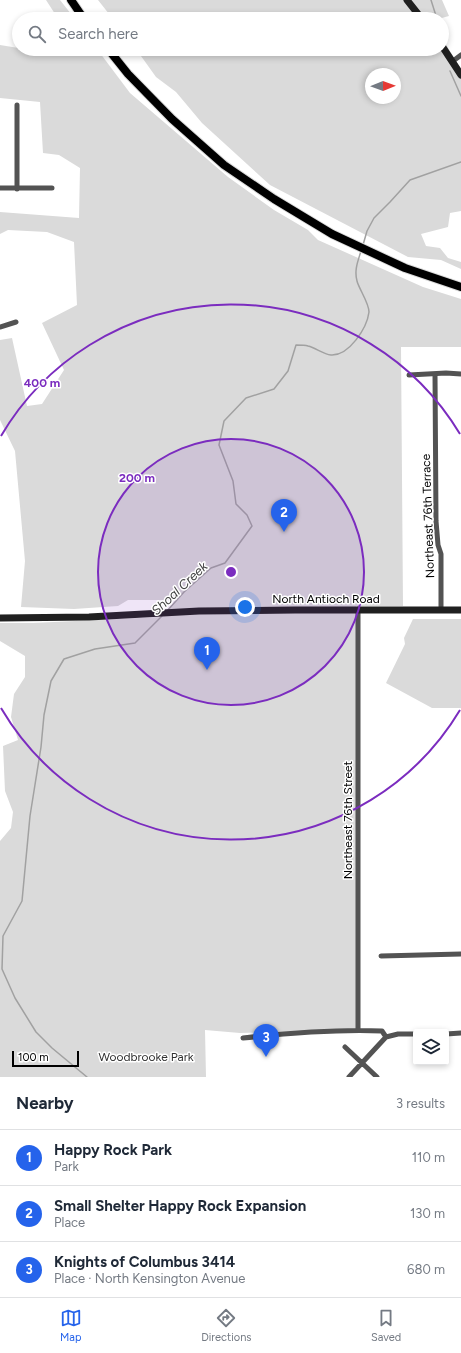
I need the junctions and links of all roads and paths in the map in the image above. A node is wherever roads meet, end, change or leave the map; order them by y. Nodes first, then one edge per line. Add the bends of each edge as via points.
1 (71, 0) edge
2 (407, 0) edge
3 (79, 12) edge
4 (416, 12) edge
5 (461, 55) edge
6 (114, 56) edge
7 (449, 56) edge
8 (453, 61) junction
9 (461, 75) edge
10 (17, 104) dead end
11 (0, 188) edge
12 (52, 188) dead end
13 (17, 189) junction
14 (461, 287) edge
15 (16, 322) dead end
16 (0, 327) edge
17 (435, 374) junction
18 (461, 374) edge
19 (409, 375) dead end
20 (358, 609) junction
21 (441, 610) junction
22 (461, 610) edge
23 (0, 618) edge
24 (461, 954) edge
25 (381, 956) dead end
26 (358, 1030) junction
27 (461, 1033) edge
28 (413, 1034) edge
29 (449, 1034) edge
30 (386, 1037) junction
31 (243, 1038) dead end
32 (345, 1047) dead end
33 (362, 1062) junction
34 (349, 1077) edge
35 (377, 1077) edge

1 - 3 main road
2 - 4 street
5 - 8 street
6 - 14 main road via 172,119 224,165 274,199 332,234 405,268
7 - 8 street
8 - 9 street
10 - 13 street
11 - 13 street
12 - 13 street
15 - 16 street
17 - 18 street
17 - 19 street
17 - 21 street, Northeast 76th Terrace via 436,522 440,554
20 - 21 street, North Antioch Road
20 - 23 street, North Antioch Road
20 - 26 street, Northeast 76th Street
21 - 22 street, North Antioch Road
24 - 25 street
26 - 30 street via 382,1031
26 - 31 street
27 - 29 street
28 - 30 street
30 - 33 street
32 - 33 street
33 - 34 street
33 - 35 street

